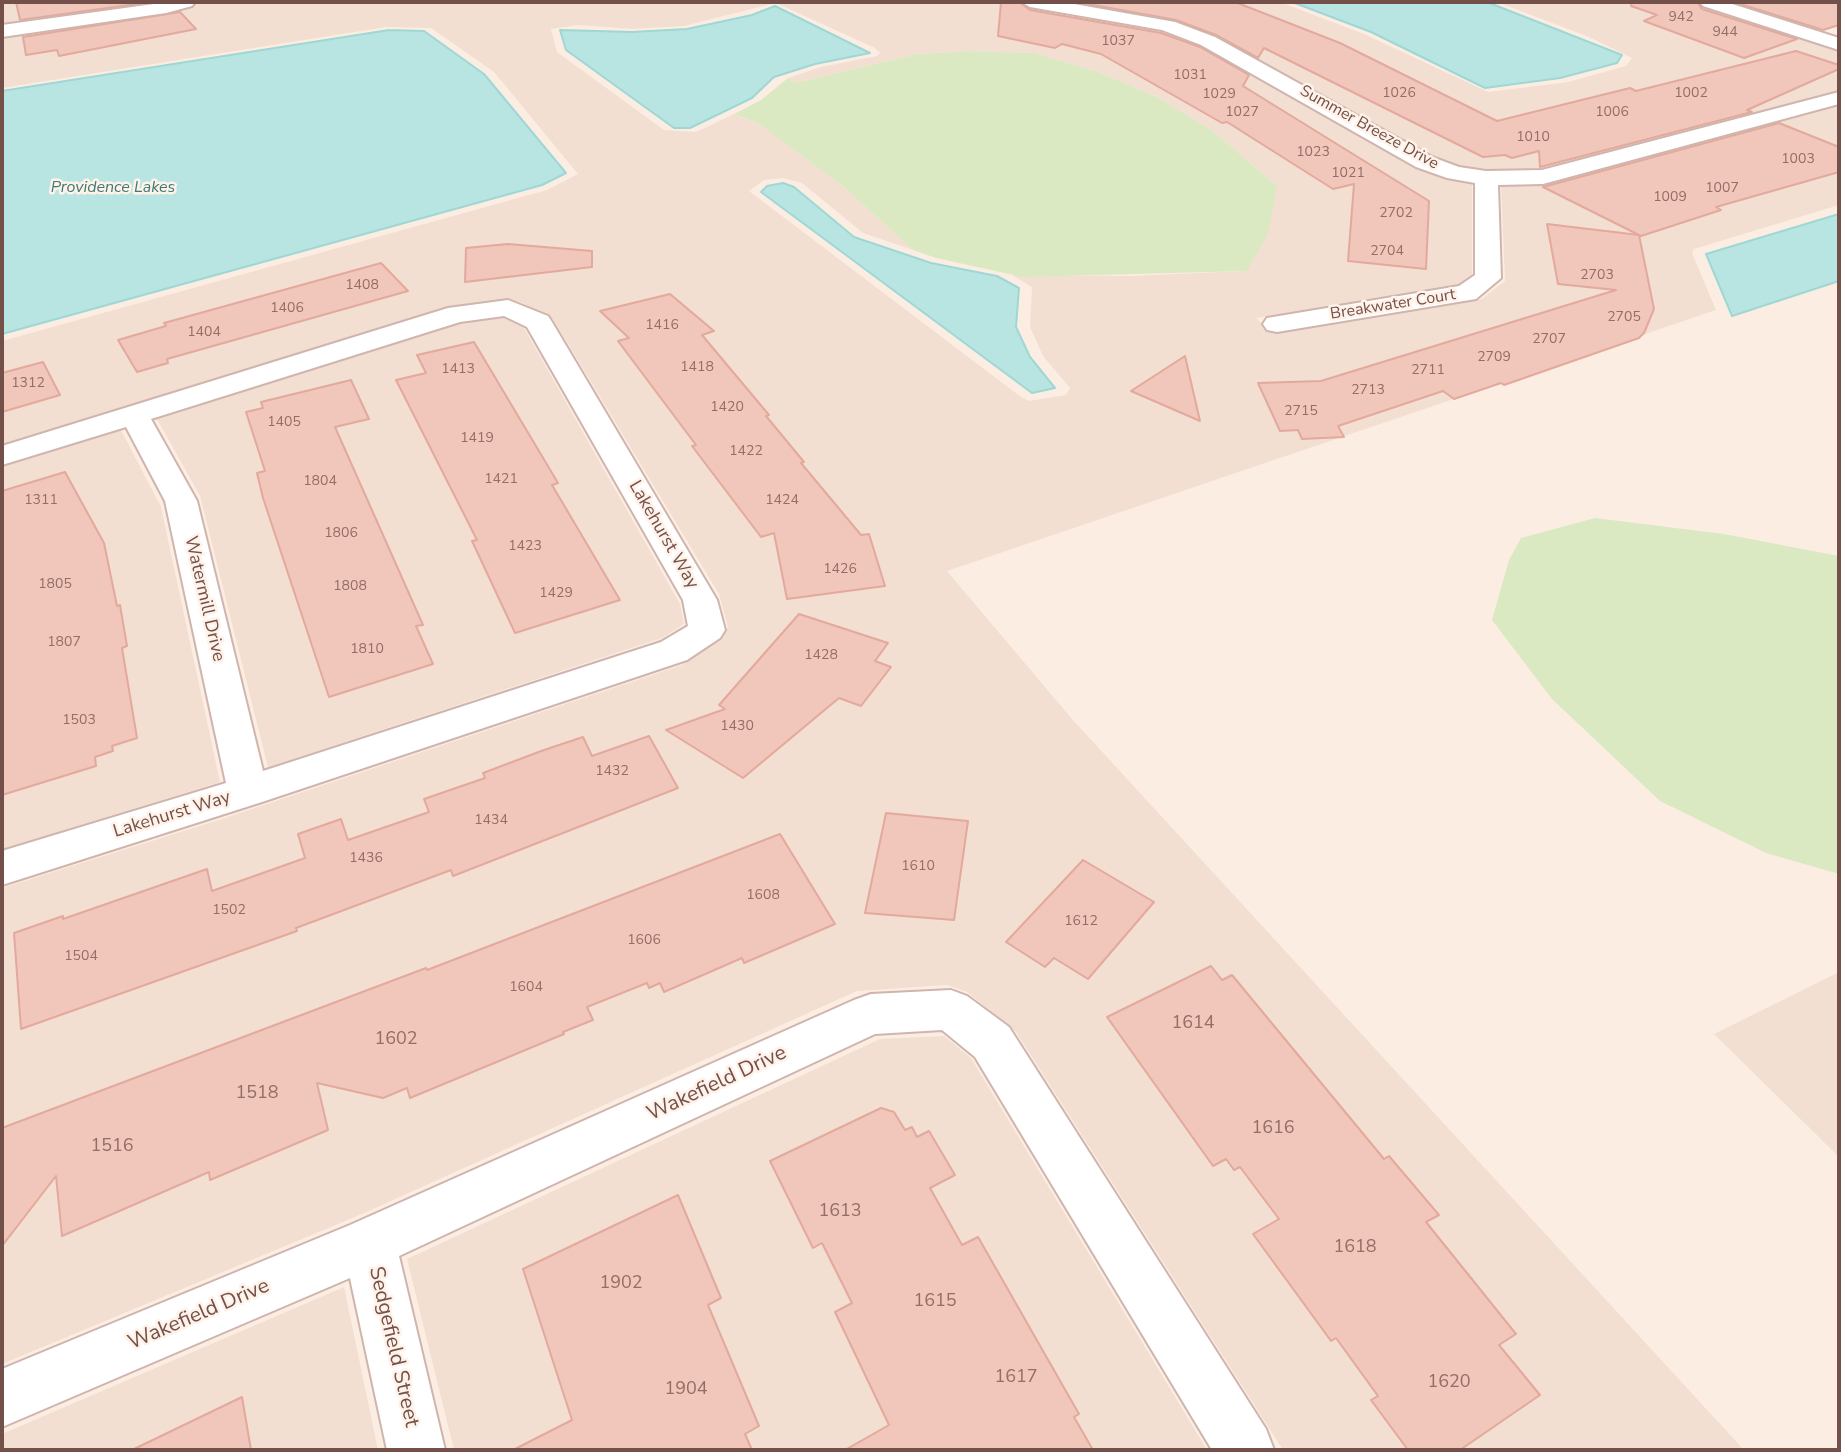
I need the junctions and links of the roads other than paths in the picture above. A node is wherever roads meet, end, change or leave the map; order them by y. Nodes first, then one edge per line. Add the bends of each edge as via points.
1 (186, 2) edge
2 (1030, 2) edge
3 (1709, 2) edge
4 (2, 31) edge
5 (1839, 44) edge
6 (1839, 98) edge
7 (1486, 178) junction
8 (1277, 324) dead end
9 (135, 416) junction
10 (2, 456) edge
11 (248, 791) junction
12 (2, 868) edge
13 (369, 1243) junction
14 (2, 1398) edge
15 (416, 1450) edge
16 (1245, 1450) edge

1 - 4 street
2 - 7 street, Summer Breeze Drive via 1137,19 1208,41 1424,162
3 - 5 street
6 - 7 street, Summer Breeze Drive via 1543,177
7 - 8 street, Breakwater Court via 1489,278 1467,293
9 - 10 street, Lakehurst Way
9 - 11 street, Watermill Drive via 181,501
9 - 11 street, Lakehurst Way via 457,314 508,308 538,323 700,600 706,630 674,651
11 - 12 street, Lakehurst Way
13 - 14 street, Wakefield Drive
13 - 15 street, Sedgefield Street
13 - 16 street, Wakefield Drive via 871,1014 951,1010 992,1042

